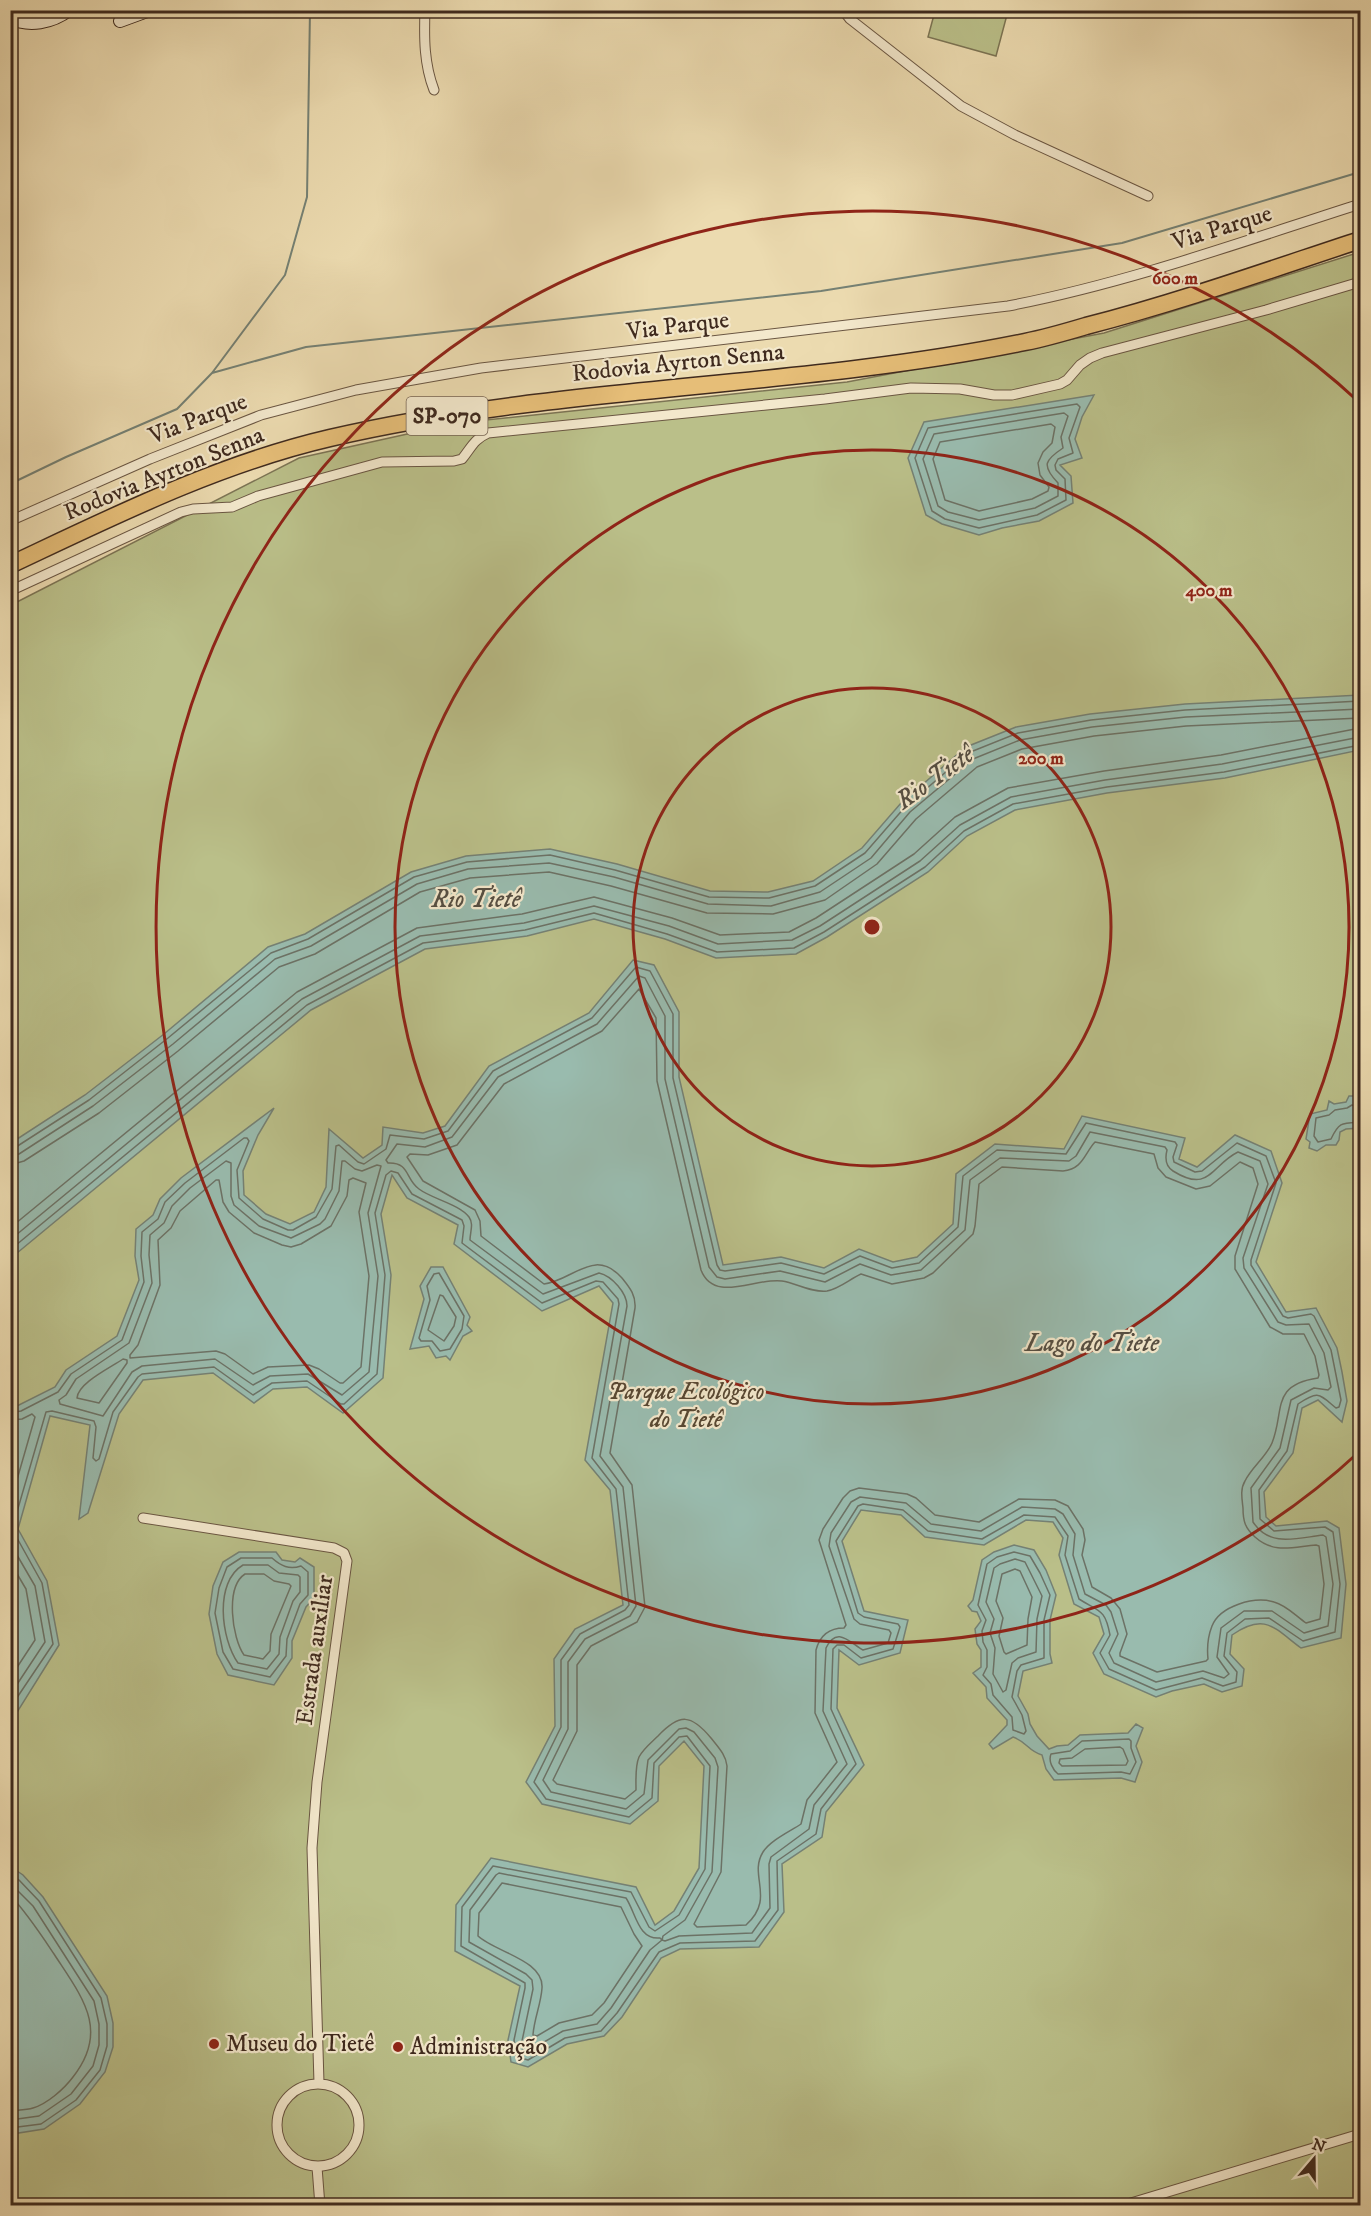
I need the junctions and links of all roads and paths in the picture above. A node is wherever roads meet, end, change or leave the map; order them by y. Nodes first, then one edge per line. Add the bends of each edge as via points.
1 (69, 10) edge
2 (127, 10) edge
3 (150, 10) edge
4 (425, 10) edge
5 (843, 10) edge
6 (10, 18) edge
7 (434, 90) dead end
8 (1148, 196) dead end
9 (1360, 204) edge
10 (1360, 240) edge
11 (1360, 282) edge
12 (10, 521) edge
13 (10, 565) edge
14 (10, 591) edge
15 (143, 1518) dead end
16 (319, 2084) junction
17 (1360, 2134) edge
18 (317, 2167) junction
19 (320, 2205) edge
20 (1121, 2205) edge

1 - 6 main road via 50,20 32,23
2 - 3 main road via 120,21
4 - 7 street via 427,71
5 - 8 street via 961,106
9 - 12 street, Via Parque via 1063,296 1008,306 481,368 356,390 250,419
10 - 13 highway, Rodovia Ayrton Senna / SP-070 via 1141,312 1027,342 911,362 536,403 327,439 226,470 126,510
11 - 14 street via 1102,353 1080,365 1060,384 1012,396 951,388 911,388 488,433 471,444 462,459 382,462 258,496 232,507 193,508
15 - 16 street, Estrada auxiliar via 334,1548 344,1553 312,1848
16 - 18 street via 301,2088 286,2099 280,2107 276,2128 283,2148 292,2158
16 - 18 street via 338,2088 352,2101 360,2119 360,2133 345,2158
17 - 20 street
18 - 19 street

